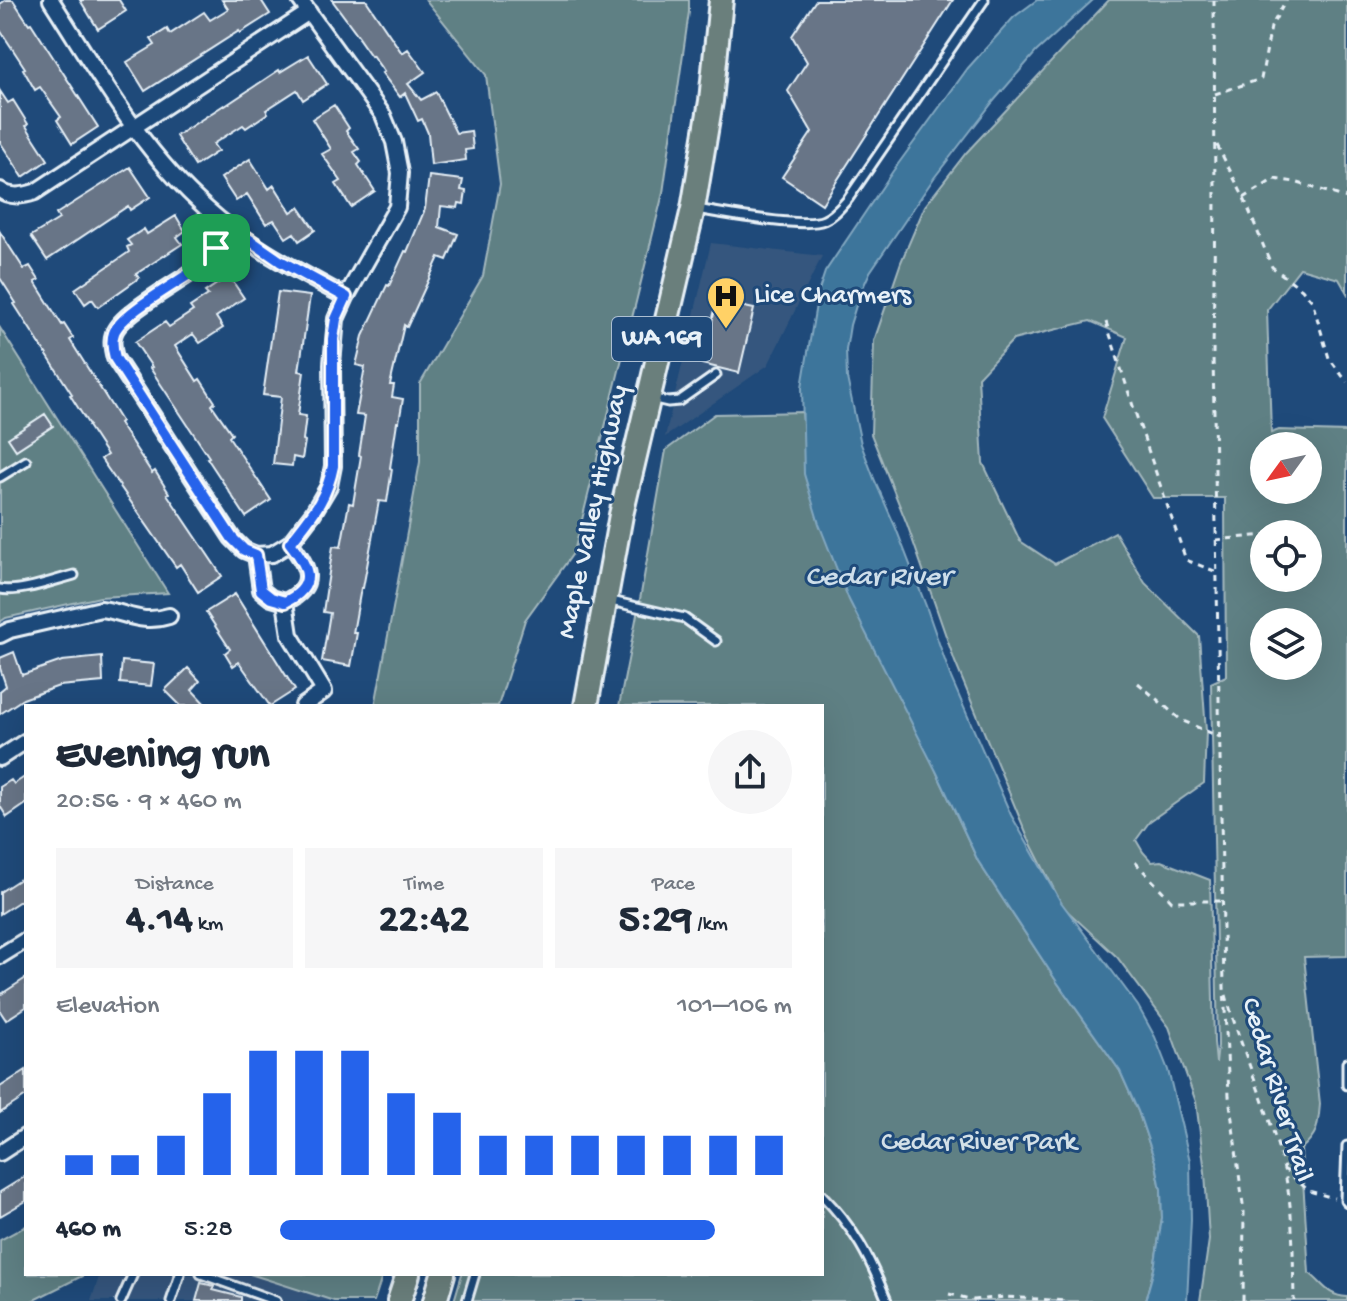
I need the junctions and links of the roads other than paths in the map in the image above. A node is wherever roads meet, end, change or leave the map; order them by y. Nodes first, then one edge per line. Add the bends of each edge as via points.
1 (51, 0) edge
2 (721, 0) edge
3 (984, 0) edge
4 (305, 6) edge
5 (133, 127) junction
6 (0, 190) edge
7 (693, 209) junction
8 (231, 227) junction
9 (346, 297) junction
10 (716, 375) dead end
11 (648, 398) junction
12 (26, 461) dead end
13 (0, 477) edge
14 (290, 543) junction
15 (256, 555) junction
16 (74, 575) dead end
17 (0, 589) edge
18 (605, 600) junction
19 (285, 602) junction
20 (169, 616) dead end
21 (0, 635) edge
22 (716, 641) dead end
23 (306, 704) edge
24 (586, 704) edge
25 (24, 742) edge
26 (0, 758) edge
27 (24, 941) edge
28 (0, 956) edge
29 (1347, 1063) edge
30 (1347, 1085) edge
31 (24, 1137) edge
32 (1347, 1146) edge
33 (0, 1153) edge
34 (824, 1197) edge
35 (1346, 1201) edge
36 (132, 1276) edge
37 (179, 1276) edge
38 (207, 1276) edge
39 (407, 1276) edge
40 (442, 1276) edge
41 (474, 1276) edge
42 (253, 1292) junction
43 (121, 1301) edge
44 (171, 1301) edge
45 (251, 1301) edge
46 (276, 1301) edge
47 (399, 1301) edge
48 (435, 1301) edge
49 (467, 1301) edge
50 (887, 1301) edge

1 - 5 street
2 - 7 main road, Maple Valley Highway / WA 169
3 - 7 lane via 835,213 822,222 803,224
4 - 5 street
4 - 9 street via 383,115 400,173 397,207
5 - 6 street via 35,192 18,196
5 - 8 street via 181,184
7 - 11 main road, Maple Valley Highway / WA 169
8 - 9 street
8 - 15 street via 199,266 126,318 114,332 113,347 115,358 232,538
9 - 14 street via 333,339 329,486
10 - 11 lane via 679,401
11 - 18 main road, Maple Valley Highway / WA 169
12 - 13 lane
14 - 15 street via 272,554
14 - 19 street via 307,571 306,584
15 - 19 street via 261,590
16 - 17 lane
18 - 22 lane via 684,618
18 - 24 main road, Maple Valley Highway / WA 169
19 - 23 street via 290,635 324,691
20 - 21 street via 132,618 101,609
25 - 26 street
27 - 28 street
29 - 30 lane
31 - 33 street
32 - 35 lane
34 - 50 lane via 872,1263
36 - 43 lane
37 - 44 lane
38 - 42 lane
39 - 47 main road
40 - 48 main road
41 - 49 lane
42 - 45 lane
42 - 46 lane

